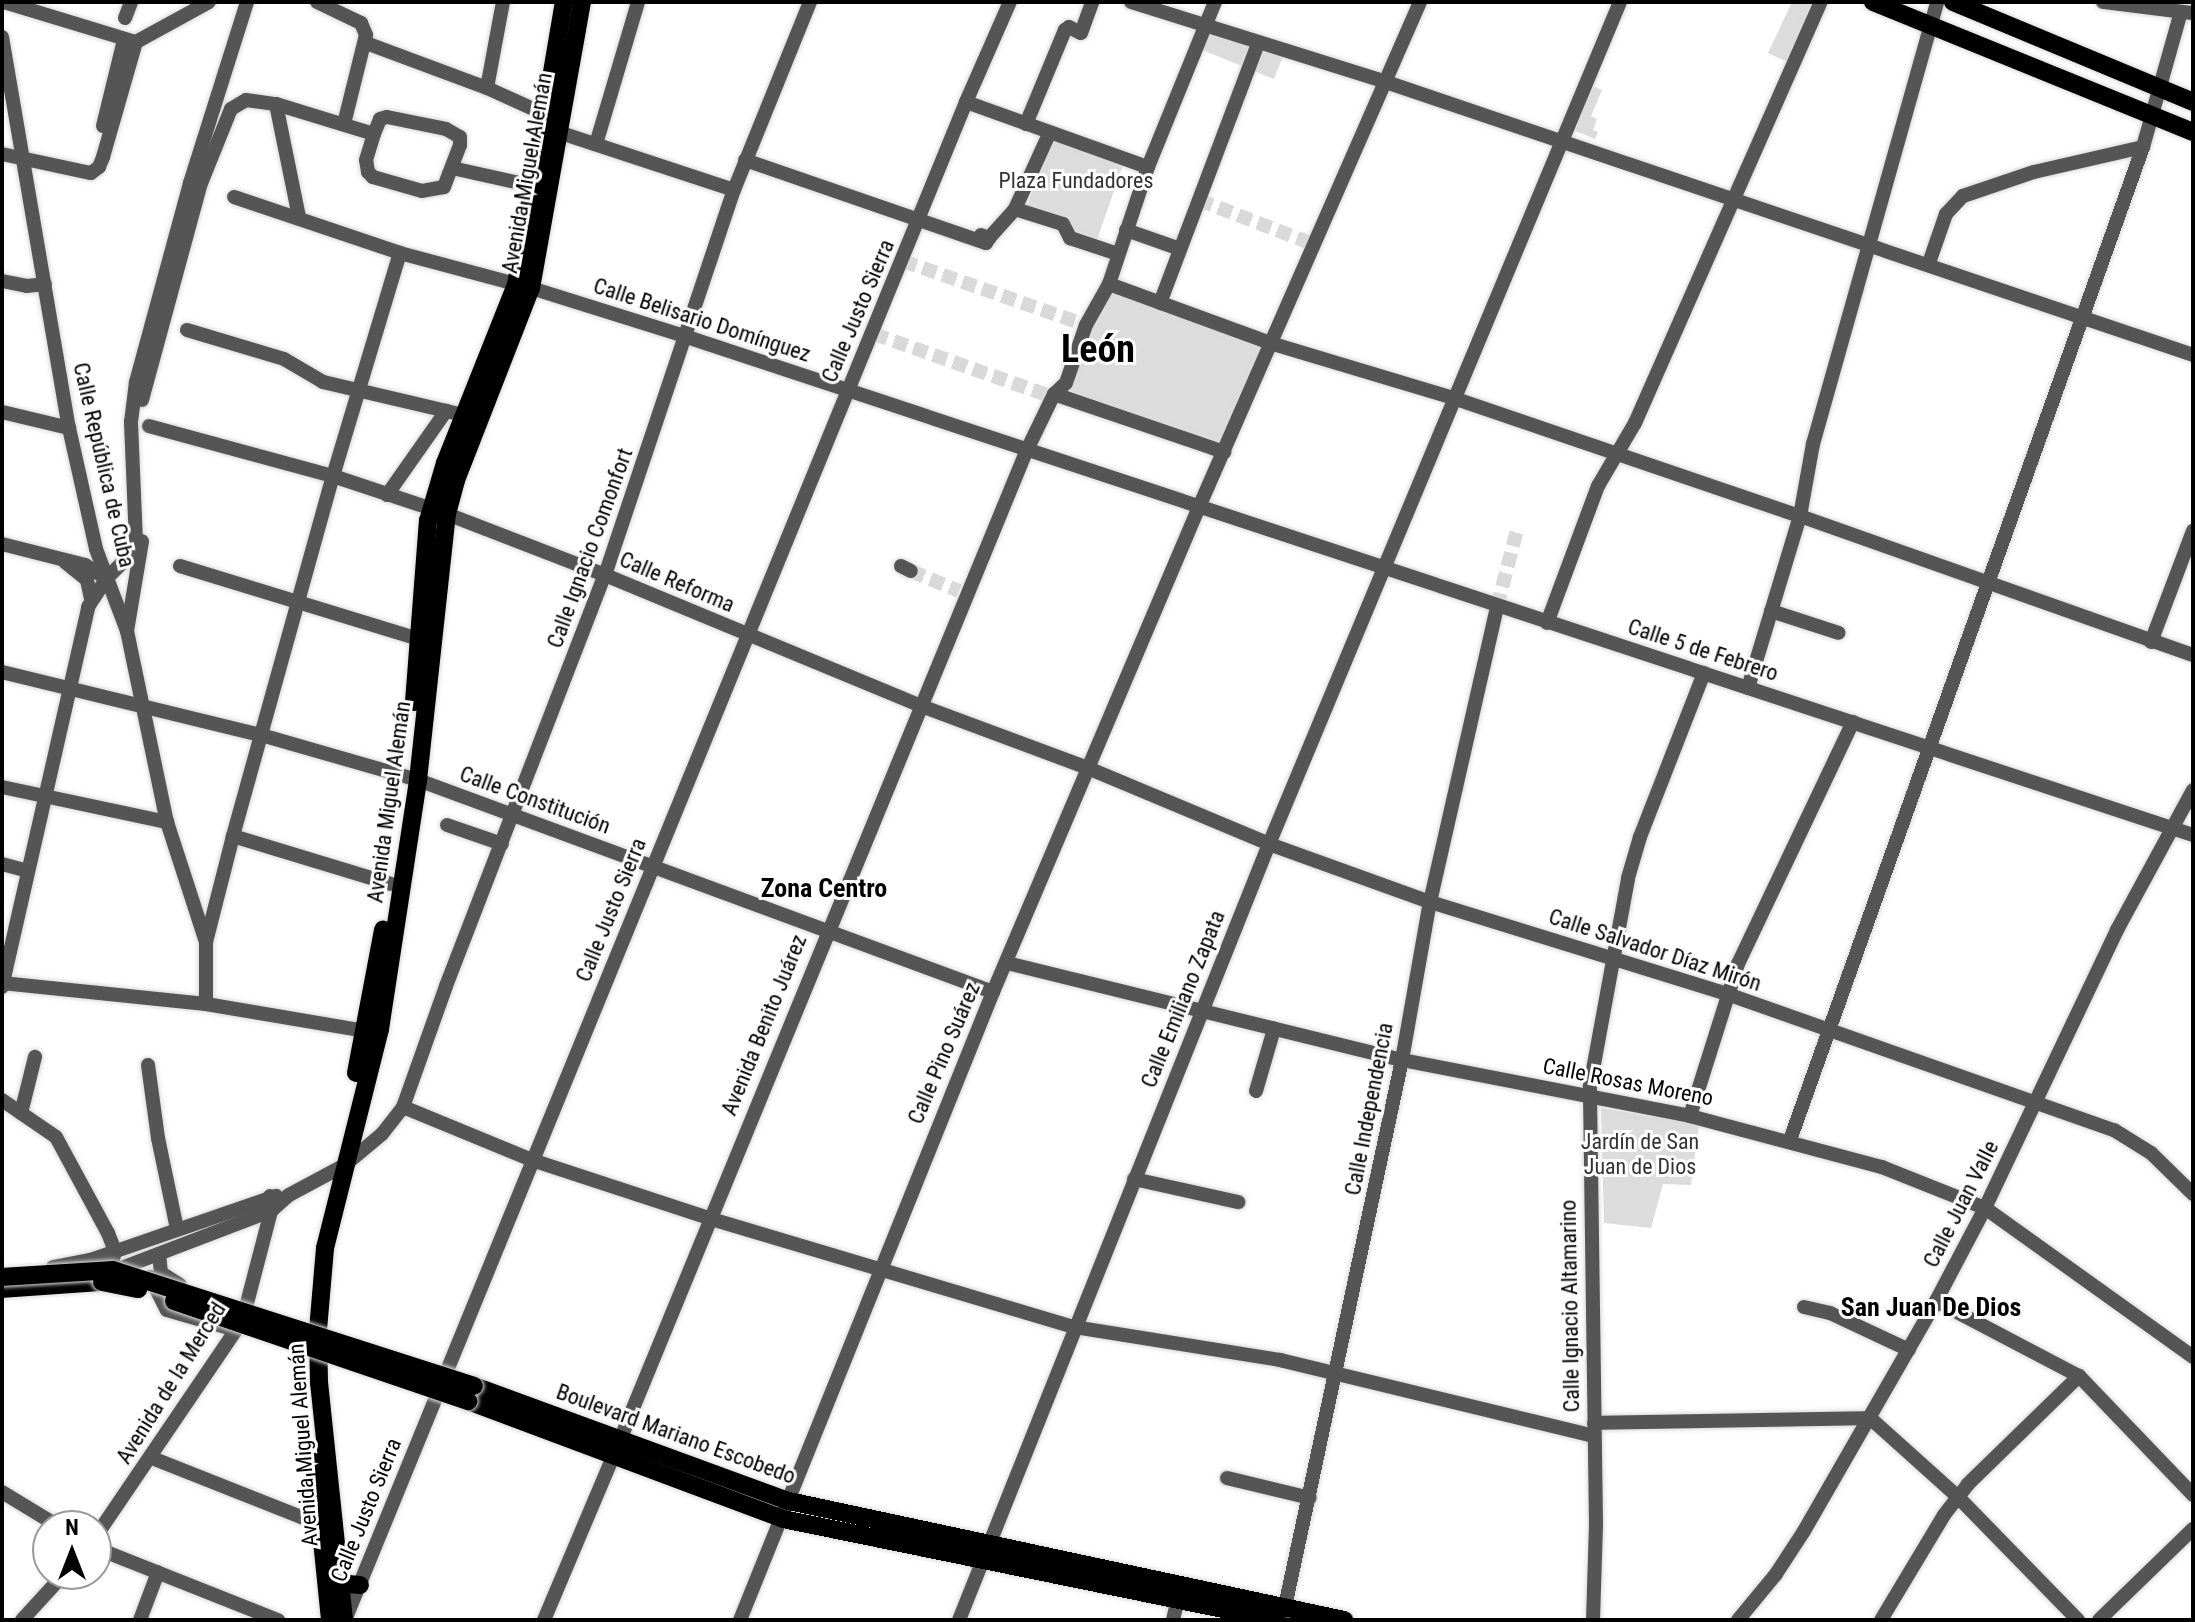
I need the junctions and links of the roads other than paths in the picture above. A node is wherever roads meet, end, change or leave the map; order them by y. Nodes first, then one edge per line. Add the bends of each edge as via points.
1 (4, 2) edge
2 (131, 2) edge
3 (209, 2) edge
4 (247, 2) edge
5 (317, 2) edge
6 (503, 2) edge
7 (564, 2) edge
8 (582, 2) edge
9 (638, 2) edge
10 (810, 2) edge
11 (1010, 2) edge
12 (1092, 2) edge
13 (1131, 2) edge
14 (1215, 2) edge
15 (1420, 2) edge
16 (1620, 2) edge
17 (1821, 2) edge
18 (1873, 2) edge
19 (1937, 2) edge
20 (1953, 2) edge
21 (2103, 2) edge
22 (2187, 12) edge
23 (125, 18) dead end
24 (1931, 24) junction
25 (1204, 27) junction
26 (2, 37) edge
27 (130, 41) junction
28 (366, 43) junction
29 (1258, 43) junction
30 (1383, 81) junction
31 (487, 88) junction
32 (2162, 88) junction
33 (966, 102) junction
34 (2193, 102) edge
35 (276, 104) junction
36 (2153, 115) junction
37 (555, 123) junction
38 (344, 124) junction
39 (1026, 124) junction
40 (2193, 132) edge
41 (374, 134) junction
42 (1049, 134) junction
43 (1562, 142) junction
44 (596, 144) junction
45 (2143, 147) junction
46 (2, 154) edge
47 (23, 160) junction
48 (745, 160) junction
49 (1148, 167) junction
50 (452, 168) junction
51 (533, 186) junction
52 (734, 190) junction
53 (234, 197) dead end
54 (1734, 201) junction
55 (1015, 209) junction
56 (299, 217) junction
57 (926, 219) junction
58 (1126, 230) junction
59 (1867, 243) junction
60 (1180, 249) junction
61 (400, 253) junction
62 (1118, 254) junction
63 (1929, 263) junction
64 (2, 281) edge
65 (45, 284) junction
66 (1109, 284) junction
67 (524, 287) junction
68 (1160, 303) junction
69 (2082, 318) junction
70 (187, 330) dead end
71 (684, 336) junction
72 (1270, 343) junction
73 (2193, 355) edge
74 (359, 390) junction
75 (848, 391) junction
76 (1054, 394) junction
77 (1453, 398) junction
78 (2, 412) edge
79 (455, 413) junction
80 (149, 426) dead end
81 (69, 428) junction
82 (1026, 452) junction
83 (1224, 452) junction
84 (1616, 454) junction
85 (333, 476) junction
86 (387, 495) junction
87 (1199, 507) junction
88 (439, 512) junction
89 (1800, 516) junction
90 (2193, 531) edge
91 (2, 544) edge
92 (65, 562) junction
93 (180, 566) dead end
94 (1385, 570) junction
95 (605, 575) junction
96 (106, 579) junction
97 (1987, 584) junction
98 (91, 599) junction
99 (298, 603) junction
100 (1497, 607) junction
101 (1771, 611) junction
102 (1547, 623) junction
103 (127, 631) junction
104 (1839, 633) dead end
105 (747, 636) junction
106 (419, 639) junction
107 (2151, 642) junction
108 (2193, 655) edge
109 (2, 672) edge
110 (1704, 673) junction
111 (1748, 688) junction
112 (70, 689) junction
113 (921, 706) junction
114 (145, 707) junction
115 (1853, 722) junction
116 (261, 735) junction
117 (1929, 747) junction
118 (1090, 769) junction
119 (412, 779) junction
120 (2, 787) edge
121 (2193, 790) edge
122 (46, 797) junction
123 (514, 815) junction
124 (167, 822) junction
125 (447, 825) dead end
126 (2173, 828) junction
127 (2193, 835) edge
128 (233, 836) junction
129 (502, 844) junction
130 (1269, 844) junction
131 (2, 864) edge
132 (652, 866) junction
133 (28, 871) junction
134 (391, 884) junction
135 (1430, 902) junction
136 (827, 930) junction
137 (206, 942) junction
138 (1612, 960) junction
139 (1007, 963) junction
140 (2, 985) edge
141 (993, 992) junction
142 (1727, 994) junction
143 (206, 1004) junction
144 (1202, 1011) junction
145 (1274, 1029) junction
146 (365, 1031) junction
147 (1829, 1031) junction
148 (35, 1057) dead end
149 (1402, 1060) junction
150 (148, 1065) dead end
151 (1256, 1091) dead end
152 (1589, 1098) junction
153 (2, 1100) edge
154 (2036, 1104) junction
155 (403, 1107) junction
156 (21, 1113) junction
157 (1690, 1116) junction
158 (1790, 1140) junction
159 (532, 1160) junction
160 (339, 1168) junction
161 (1134, 1179) junction
162 (2193, 1194) edge
163 (1238, 1202) dead end
164 (270, 1203) junction
165 (1985, 1208) junction
166 (708, 1218) junction
167 (177, 1229) junction
168 (115, 1251) junction
169 (159, 1254) junction
170 (141, 1261) junction
171 (881, 1269) junction
172 (2, 1274) edge
173 (93, 1282) junction
174 (2, 1289) edge
175 (1936, 1301) junction
176 (246, 1307) junction
177 (1804, 1307) dead end
178 (1074, 1327) junction
179 (313, 1329) junction
180 (236, 1330) junction
181 (1909, 1350) junction
182 (314, 1355) junction
183 (2193, 1357) edge
184 (447, 1373) junction
185 (1337, 1373) junction
186 (2079, 1376) junction
187 (466, 1391) junction
188 (437, 1396) junction
189 (1870, 1418) junction
190 (1594, 1430) junction
191 (613, 1443) junction
192 (152, 1458) junction
193 (1227, 1478) dead end
194 (2, 1492) edge
195 (2193, 1495) edge
196 (1958, 1497) junction
197 (1310, 1498) junction
198 (789, 1501) junction
199 (32, 1510) edge
200 (112, 1514) edge
201 (783, 1519) junction
202 (319, 1524) junction
203 (2193, 1529) edge
204 (112, 1554) edge
205 (985, 1554) junction
206 (158, 1572) junction
207 (338, 1578) junction
208 (360, 1585) junction
209 (49, 1590) edge
210 (1178, 1599) junction
211 (245, 1613) edge
212 (1282, 1616) edge
213 (22, 1620) edge
214 (140, 1620) edge
215 (278, 1620) edge
216 (330, 1620) edge
217 (344, 1620) edge
218 (544, 1620) edge
219 (740, 1620) edge
220 (959, 1620) edge
221 (1173, 1620) edge
222 (1344, 1620) edge
223 (1593, 1620) edge
224 (1738, 1620) edge
225 (1881, 1620) edge
226 (2078, 1620) edge
227 (2099, 1620) edge

1 - 27 street
2 - 23 street
3 - 27 street
4 - 96 street via 136,382 131,422 136,542 128,559
5 - 28 street via 361,23
6 - 31 street
7 - 37 main road, Avenida Miguel Alemán
8 - 37 main road, Avenida Miguel Alemán
9 - 44 street
10 - 48 street, Calle Ignacio Comonfort
11 - 33 street, Calle Justo Sierra
12 - 39 street via 1081,33 1067,27
13 - 25 street
14 - 25 street, Avenida Benito Juárez
15 - 30 street, Calle Pino Suárez
16 - 43 street, Calle Emiliano Zapata
17 - 54 street via 1764,122
18 - 24 main road
19 - 24 street
20 - 32 main road
21 - 22 street
22 - 32 street
24 - 36 main road
24 - 59 street
25 - 29 street
25 - 49 street, Avenida Benito Juárez
26 - 47 street, Calle República de Cuba
27 - 47 street via 103,157 91,173
28 - 31 street
28 - 38 street
29 - 30 street
29 - 60 street
30 - 43 street
30 - 72 street, Calle Pino Suárez
31 - 37 street
32 - 34 main road
32 - 36 street
33 - 39 street
33 - 57 street, Calle Justo Sierra
35 - 38 street
35 - 56 street
35 - 103 street via 246,100 231,109 200,186 140,408 142,544
36 - 40 main road
36 - 45 street
37 - 44 street
37 - 51 main road, Avenida Miguel Alemán
37 - 67 main road, Avenida Miguel Alemán
38 - 41 street
39 - 42 street
41 - 50 street via 380,119 387,117 452,132 460,141
41 - 50 street via 366,167 373,177 433,192 444,187
42 - 49 street
42 - 55 street
43 - 54 street
43 - 77 street, Calle Emiliano Zapata
44 - 52 street
45 - 63 street via 2034,172 1963,196 1946,214
45 - 69 street
46 - 47 street
47 - 65 street, Calle República de Cuba
48 - 52 street, Calle Ignacio Comonfort
48 - 57 street
49 - 58 street, Avenida Benito Juárez
50 - 51 street
51 - 67 main road, Avenida Miguel Alemán
52 - 71 street, Calle Ignacio Comonfort
53 - 56 street, Calle Belisario Domínguez
54 - 59 street
54 - 84 street via 1635,423
55 - 57 street via 986,243
55 - 62 street via 1063,224 1070,238
56 - 61 street, Calle Belisario Domínguez
57 - 75 street, Calle Justo Sierra
58 - 60 street
58 - 62 street, Avenida Benito Juárez
59 - 63 street
59 - 89 street via 1813,444
60 - 68 street
61 - 67 street, Calle Belisario Domínguez
61 - 74 street
62 - 66 street, Avenida Benito Juárez
63 - 69 street
64 - 65 street
65 - 81 street, Calle República de Cuba
66 - 68 street
66 - 76 street, Avenida Benito Juárez via 1086,325 1066,383
67 - 71 street, Calle Belisario Domínguez
67 - 79 main road, Avenida Miguel Alemán
67 - 88 main road, Avenida Miguel Alemán via 456,480
68 - 72 street
69 - 73 street
69 - 97 street
70 - 74 street via 284,359 314,379
71 - 75 street, Calle Belisario Domínguez
71 - 95 street, Calle Ignacio Comonfort
72 - 77 street
72 - 83 street, Calle Pino Suárez
74 - 79 street
74 - 85 street
75 - 82 street, Calle Belisario Domínguez
75 - 105 street, Calle Justo Sierra
76 - 82 street, Avenida Benito Juárez
76 - 83 street
77 - 84 street
77 - 94 street, Calle Emiliano Zapata
78 - 81 street
79 - 86 street
79 - 88 main road, Avenida Miguel Alemán
80 - 85 street, Calle Reforma
81 - 96 street, Calle República de Cuba
82 - 87 street, Calle Belisario Domínguez
82 - 113 street, Avenida Benito Juárez via 963,593
83 - 87 street, Calle Pino Suárez
84 - 89 street
84 - 102 street via 1598,486
85 - 86 street, Calle Reforma
85 - 99 street
86 - 88 street, Calle Reforma
87 - 94 street, Calle 5 de Febrero
87 - 118 street, Calle Pino Suárez
88 - 95 street, Calle Reforma
88 - 106 main road, Avenida Miguel Alemán
88 - 119 main road, Avenida Miguel Alemán
89 - 97 street
89 - 101 street
90 - 107 street
91 - 92 street
92 - 96 street via 85,565
92 - 98 street via 87,580
93 - 99 street
94 - 100 street, Calle 5 de Febrero
94 - 130 street, Calle Emiliano Zapata
95 - 105 street, Calle Reforma
95 - 123 street, Calle Ignacio Comonfort
96 - 98 street
96 - 103 street, Calle República de Cuba
97 - 107 street
97 - 117 street
98 - 112 street
99 - 106 street
99 - 116 street
100 - 102 street, Calle 5 de Febrero
100 - 135 street, Calle Independencia
101 - 104 street
101 - 111 street
102 - 110 street, Calle 5 de Febrero
103 - 114 street, Calle República de Cuba
105 - 113 street, Calle Reforma
105 - 132 street, Calle Justo Sierra
106 - 119 main road, Avenida Miguel Alemán
107 - 108 street
109 - 112 street, Calle Constitución
110 - 111 street, Calle 5 de Febrero
110 - 138 street, Calle Ignacio Altamarino via 1640,837
111 - 115 street, Calle 5 de Febrero
112 - 114 street, Calle Constitución
112 - 122 street
113 - 118 street, Calle Reforma
113 - 136 street, Avenida Benito Juárez
114 - 116 street, Calle Constitución
114 - 124 street, Calle República de Cuba
115 - 117 street, Calle 5 de Febrero
115 - 142 street
116 - 119 street, Calle Constitución
116 - 128 street
117 - 126 street, Calle 5 de Febrero
117 - 147 street
118 - 130 street, Calle Salvador Díaz Mirón
118 - 139 street, Calle Pino Suárez
119 - 123 street, Calle Constitución
119 - 134 main road, Avenida Miguel Alemán
119 - 160 main road, Avenida Miguel Alemán via 380,1029
120 - 122 street
121 - 126 street, Calle Juan Valle
122 - 124 street
122 - 133 street
123 - 129 street, Calle Ignacio Comonfort
123 - 132 street, Calle Constitución
124 - 137 street, Calle República de Cuba
125 - 129 street
126 - 127 street, Calle 5 de Febrero
126 - 154 street, Calle Juan Valle via 2117,930
128 - 134 street
128 - 137 street
129 - 155 street, Calle Ignacio Comonfort
130 - 135 street, Calle Salvador Díaz Mirón
130 - 144 street, Calle Emiliano Zapata
131 - 133 street
132 - 136 street, Calle Constitución
132 - 159 street, Calle Justo Sierra
133 - 140 street
134 - 146 main road, Avenida Miguel Alemán
135 - 138 street, Calle Salvador Díaz Mirón
135 - 149 street, Calle Independencia
136 - 141 street, Calle Constitución
136 - 166 street, Avenida Benito Juárez
137 - 143 street
138 - 142 street, Calle Salvador Díaz Mirón
138 - 152 street, Calle Ignacio Altamarino
139 - 141 street, Calle Pino Suárez
139 - 144 street, Calle Rosas Moreno
140 - 143 street
141 - 171 street, Calle Pino Suárez
142 - 147 street, Calle Salvador Díaz Mirón
142 - 157 street
143 - 146 street
144 - 145 street, Calle Rosas Moreno
144 - 161 street, Calle Emiliano Zapata
145 - 149 street, Calle Rosas Moreno
145 - 151 street
146 - 160 main road, Avenida Miguel Alemán
147 - 154 street, Calle Salvador Díaz Mirón
147 - 158 street
148 - 156 street
149 - 152 street, Calle Rosas Moreno
149 - 185 street, Calle Independencia
150 - 167 street
152 - 157 street, Calle Rosas Moreno
152 - 190 street, Calle Ignacio Altamarino
153 - 156 street
154 - 162 street, Calle Salvador Díaz Mirón via 2132,1139
154 - 165 street, Calle Juan Valle
155 - 159 street
155 - 160 street via 382,1134
156 - 168 street via 56,1137
157 - 158 street, Calle Rosas Moreno
158 - 165 street, Calle Rosas Moreno via 1882,1167
159 - 166 street
159 - 184 street, Calle Justo Sierra
160 - 164 street
160 - 179 main road, Avenida Miguel Alemán
161 - 163 street
161 - 178 street, Calle Emiliano Zapata
164 - 167 street
164 - 169 street
164 - 176 street, Avenida de la Merced
165 - 175 street, Calle Juan Valle
165 - 183 street, Calle Rosas Moreno
166 - 171 street
166 - 191 street, Avenida Benito Juárez
167 - 168 street
168 - 172 street via 67,1265
168 - 173 street via 110,1266
169 - 170 street
169 - 176 street via 159,1269 170,1280
170 - 173 street
170 - 180 street via 167,1310
171 - 178 street
171 - 198 street, Calle Pino Suárez
172 - 187 main road, Boulevard Mariano Escobedo, bridge via 113,1270
173 - 174 main road, Boulevard Mariano Escobedo
173 - 187 main road, Boulevard Mariano Escobedo, bridge via 147,1291
175 - 181 street, Calle Juan Valle
175 - 186 street
176 - 179 street
176 - 180 street, Avenida de la Merced
177 - 181 street via 1830,1313
178 - 185 street via 1248,1353
178 - 205 street, Calle Emiliano Zapata
179 - 182 main road, Avenida Miguel Alemán
179 - 184 street
180 - 182 street
180 - 192 street, Avenida de la Merced
181 - 189 street, Calle Juan Valle
182 - 188 street
182 - 202 main road, Avenida Miguel Alemán
182 - 207 main road, Avenida Miguel Alemán
184 - 187 street
184 - 188 street, Calle Justo Sierra
185 - 190 street
185 - 197 street, Calle Independencia
186 - 195 street
186 - 196 street
187 - 188 street
187 - 191 main road, Boulevard Mariano Escobedo
188 - 208 street, Calle Justo Sierra
189 - 190 street
189 - 196 street
189 - 224 street, Calle Juan Valle via 1797,1542
190 - 223 street, Calle Ignacio Altamarino
191 - 198 main road, Boulevard Mariano Escobedo
191 - 201 main road, Boulevard Mariano Escobedo
191 - 218 street, Avenida Benito Juárez
192 - 200 street, Avenida de la Merced
192 - 202 street
193 - 197 street
194 - 199 street
196 - 225 street
196 - 226 street
197 - 212 street, Calle Independencia
198 - 201 street, Calle Pino Suárez
198 - 205 main road, Boulevard Mariano Escobedo
201 - 205 main road, Boulevard Mariano Escobedo
201 - 219 street, Calle Pino Suárez
202 - 216 main road, Avenida Miguel Alemán
203 - 227 street
204 - 206 street
205 - 210 main road, Boulevard Mariano Escobedo
205 - 212 main road, Boulevard Mariano Escobedo
205 - 220 street, Calle Emiliano Zapata
206 - 211 street
206 - 214 street
207 - 208 main road
207 - 217 main road, Avenida Miguel Alemán
208 - 217 street, Calle Justo Sierra
209 - 213 street
210 - 212 main road, Boulevard Mariano Escobedo
210 - 221 street
211 - 215 street
212 - 222 main road, Boulevard Mariano Escobedo

